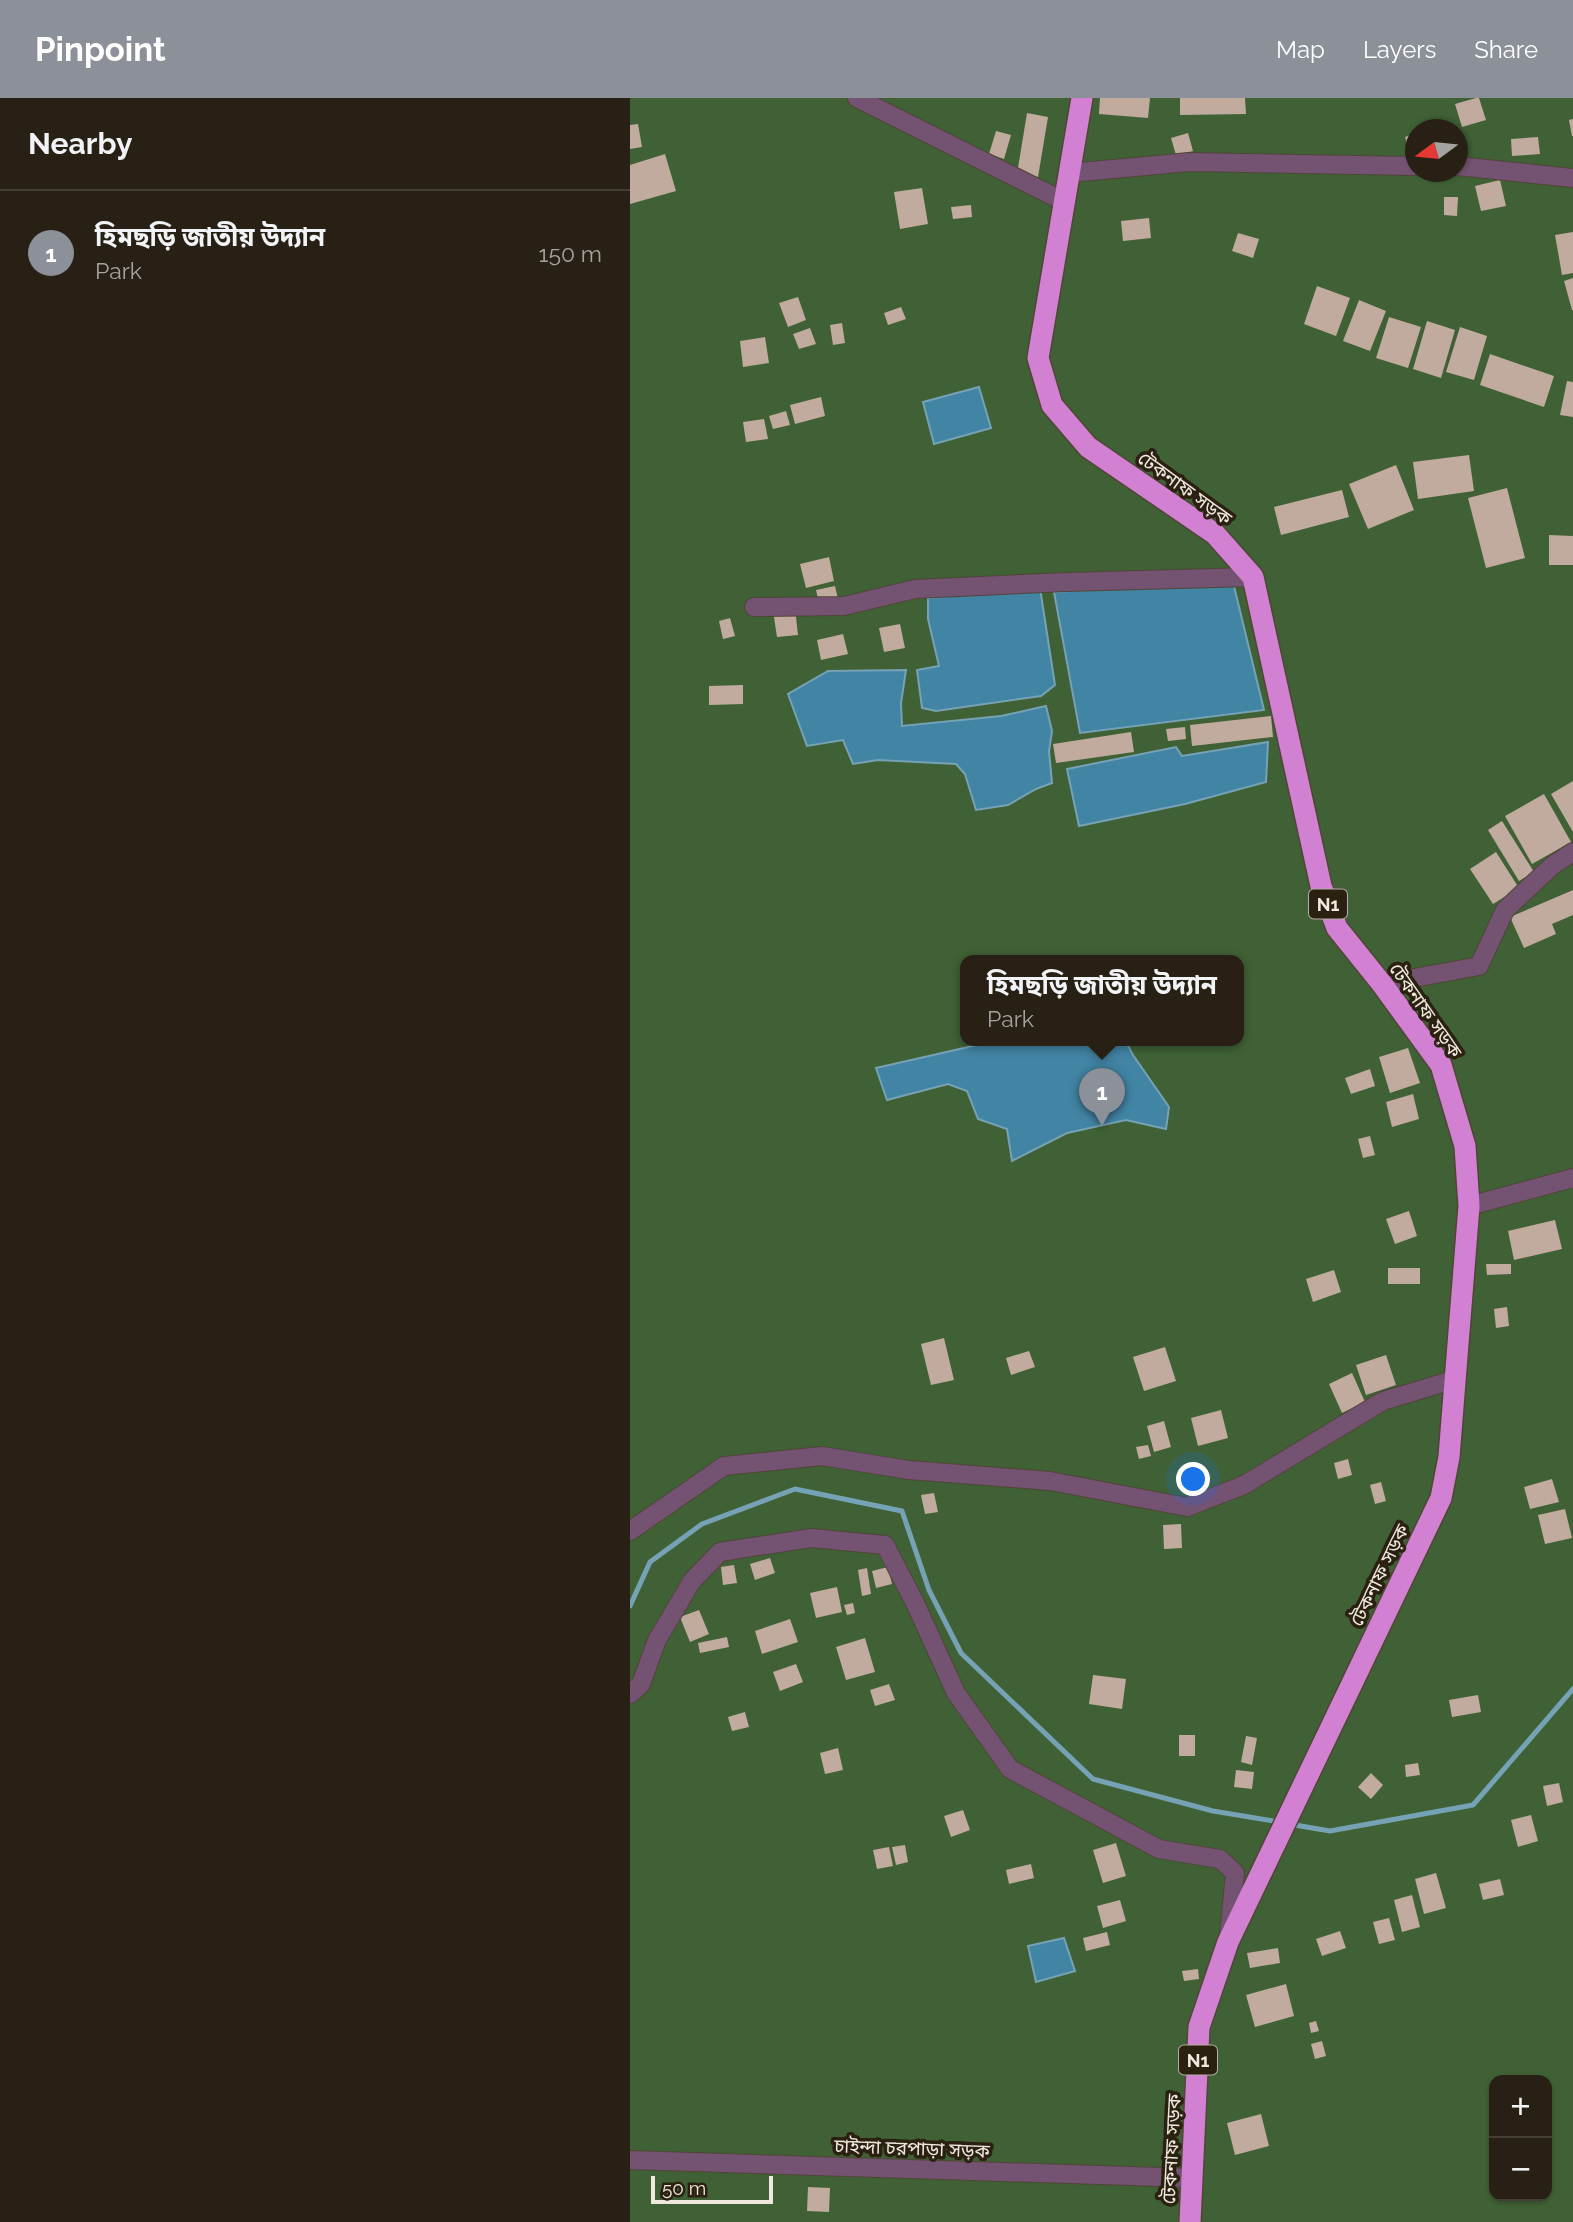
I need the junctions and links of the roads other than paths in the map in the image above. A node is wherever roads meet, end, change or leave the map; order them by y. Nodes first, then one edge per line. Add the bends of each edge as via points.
1 (857, 98) edge
2 (1082, 98) edge
3 (1405, 166) edge
4 (1468, 167) edge
5 (1070, 173) junction
6 (1573, 178) edge
7 (1065, 202) junction
8 (1253, 577) junction
9 (754, 607) dead end
10 (1573, 852) edge
11 (1382, 984) junction
12 (1573, 1178) edge
13 (1469, 1206) junction
14 (1456, 1379) junction
15 (630, 1531) edge
16 (630, 1694) edge
17 (1228, 1942) junction
18 (630, 2160) edge
19 (1192, 2178) junction
20 (1190, 2222) edge

1 - 7 street
2 - 5 highway, টেকনাফ সড়ক / N1
3 - 5 street via 1189,162
4 - 6 street
5 - 7 highway, টেকনাফ সড়ক / N1
7 - 8 highway, টেকনাফ সড়ক / N1 via 1038,358 1052,405 1088,447 1215,534
8 - 9 street via 915,589 844,606
8 - 11 highway, টেকনাফ সড়ক / N1 via 1321,886 1337,928
10 - 11 street via 1505,910 1479,966
11 - 13 highway, টেকনাফ সড়ক / N1 via 1441,1065 1465,1146
12 - 13 street
13 - 14 highway, টেকনাফ সড়ক / N1
14 - 15 street via 1383,1401 1244,1485 1188,1507 1050,1481 909,1470 822,1456 723,1466
14 - 17 highway, টেকনাফ সড়ক / N1 via 1441,1498
16 - 17 street via 641,1685 657,1640 692,1581 720,1552 811,1538 885,1545 956,1693 1010,1769 1159,1849 1220,1859 1235,1874
17 - 19 highway, টেকনাফ সড়ক / N1 via 1199,2027
18 - 19 street, চাইন্দা চরপাড়া সড়ক
19 - 20 highway, টেকনাফ সড়ক / N1

